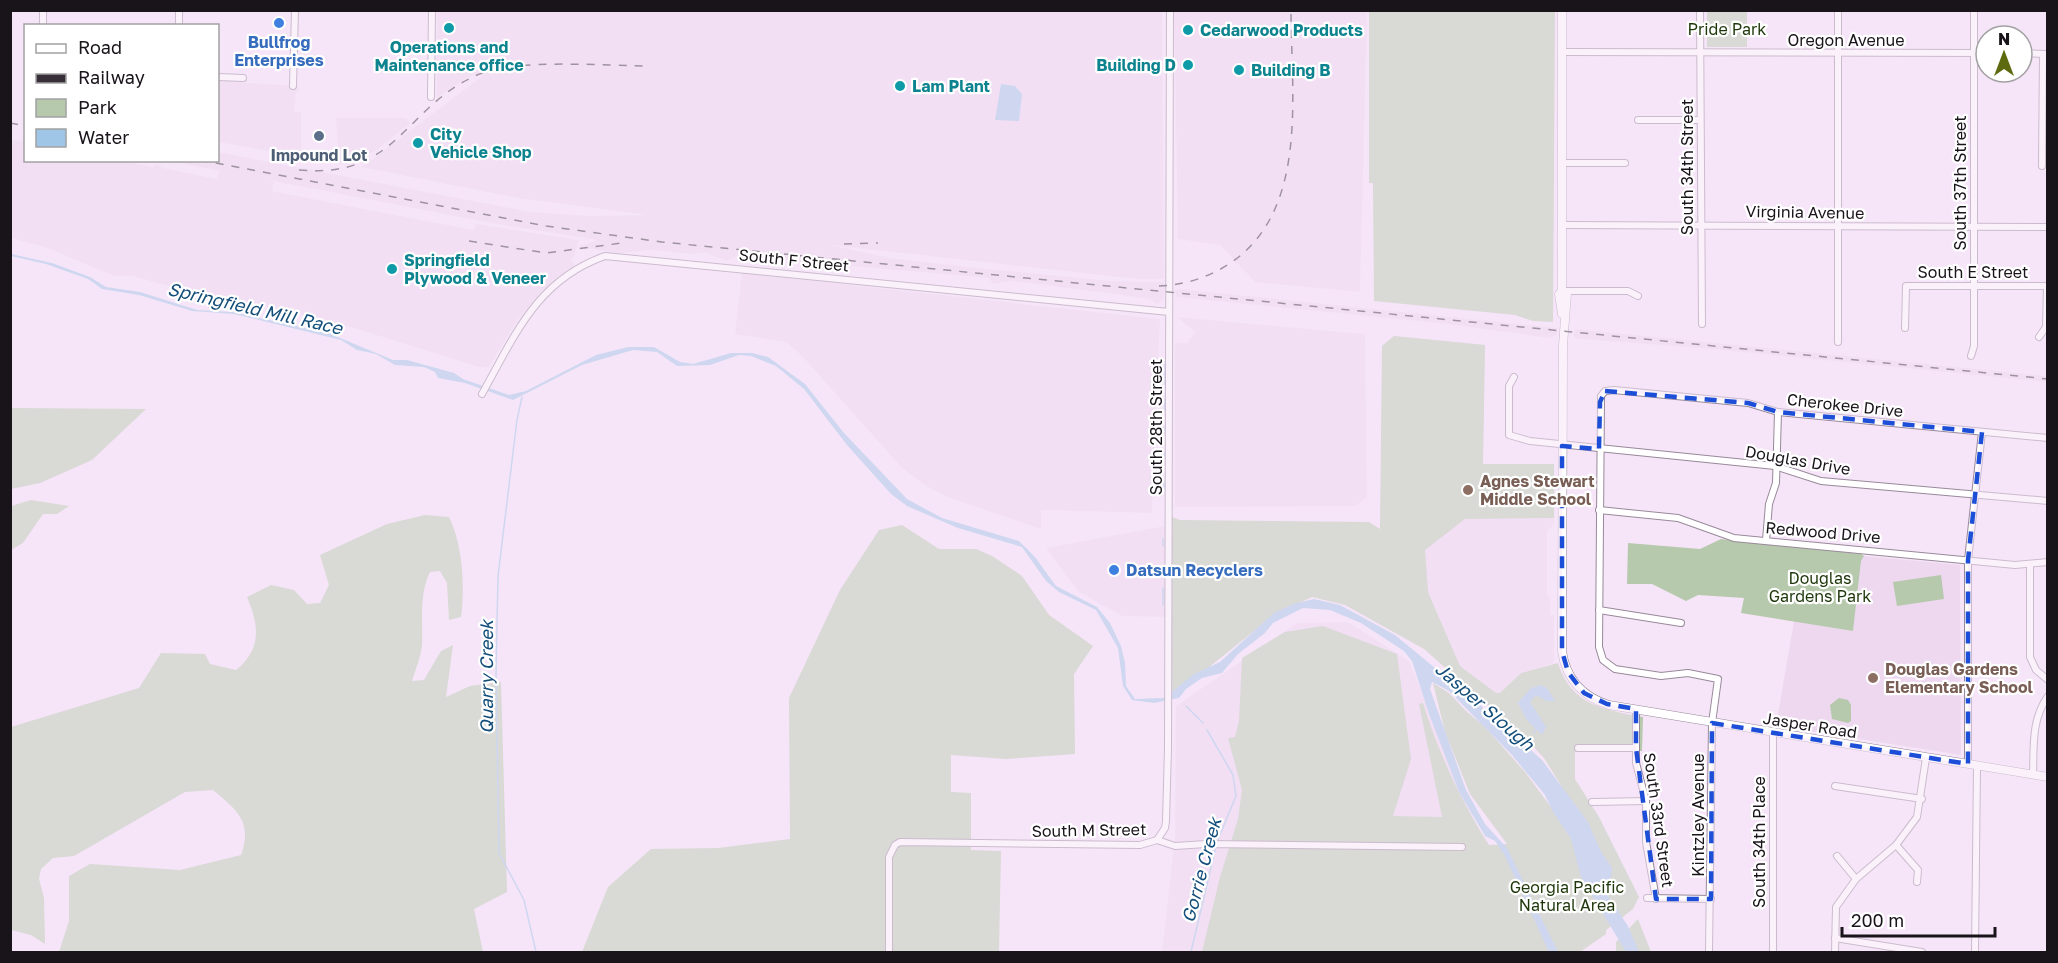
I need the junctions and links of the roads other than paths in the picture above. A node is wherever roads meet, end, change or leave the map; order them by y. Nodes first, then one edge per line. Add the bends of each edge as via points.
1 (295, 10) edge
2 (432, 10) edge
3 (1170, 10) edge
4 (1562, 10) edge
5 (1700, 10) edge
6 (1838, 10) edge
7 (1562, 52) junction
8 (1974, 53) joint
9 (1700, 54) junction
10 (1837, 54) junction
11 (2045, 54) edge
12 (219, 77) edge
13 (243, 78) dead end
14 (293, 86) dead end
15 (431, 97) dead end
16 (1638, 120) dead end
17 (1700, 120) junction
18 (1563, 163) junction
19 (1624, 163) dead end
20 (2042, 166) dead end
21 (1563, 225) junction
22 (1702, 225) junction
23 (2048, 226) edge
24 (1838, 227) junction
25 (1973, 227) junction
26 (1974, 285) junction
27 (2047, 286) edge
28 (1562, 291) junction
29 (1638, 296) dead end
30 (1169, 312) junction
31 (1702, 324) dead end
32 (1905, 328) dead end
33 (2039, 337) dead end
34 (1838, 342) dead end
35 (1971, 356) dead end
36 (1514, 377) dead end
37 (482, 394) dead end
38 (1778, 412) junction
39 (1982, 432) junction
40 (2048, 438) edge
41 (1562, 446) junction
42 (1599, 449) junction
43 (1775, 466) junction
44 (1974, 495) junction
45 (2048, 501) edge
46 (1599, 510) junction
47 (1766, 540) junction
48 (1968, 560) junction
49 (2048, 562) edge
50 (2030, 564) junction
51 (1599, 610) junction
52 (1681, 622) dead end
53 (2048, 680) edge
54 (2048, 696) edge
55 (1636, 709) junction
56 (1712, 723) junction
57 (1773, 732) junction
58 (1578, 748) dead end
59 (1636, 748) junction
60 (1926, 758) junction
61 (1968, 764) junction
62 (1977, 766) junction
63 (2033, 775) junction
64 (2048, 777) edge
65 (1835, 786) dead end
66 (1922, 799) junction
67 (1646, 801) junction
68 (1592, 802) dead end
69 (1157, 840) junction
70 (1896, 845) junction
71 (1462, 847) dead end
72 (1837, 856) dead end
73 (1856, 879) junction
74 (1917, 882) dead end
75 (1647, 898) dead end
76 (1656, 899) junction
77 (1711, 899) junction
78 (1835, 938) junction
79 (889, 952) edge
80 (1709, 952) edge
81 (1773, 952) edge
82 (1835, 952) edge
83 (1922, 952) edge
84 (1975, 952) edge

1 - 14 street
2 - 15 street
3 - 30 street, South 28th Street
4 - 7 street
5 - 9 street, South 34th Street
6 - 10 street
7 - 9 street, Oregon Avenue
7 - 18 street
8 - 10 street, Oregon Avenue
8 - 25 street, South 37th Street
9 - 10 street, Oregon Avenue
9 - 17 street, South 34th Street
10 - 24 street
11 - 20 street
12 - 13 street
16 - 17 street
17 - 22 street, South 34th Street
18 - 19 street
18 - 21 street
21 - 22 street, Virginia Avenue
21 - 28 street
22 - 24 street, Virginia Avenue
22 - 31 street, South 34th Street
23 - 25 street, Virginia Avenue
24 - 25 street, Virginia Avenue
24 - 34 street
25 - 26 street, South 37th Street
26 - 27 street, South E Street
26 - 32 street, South E Street via 1906,286
26 - 35 street, South 37th Street
27 - 33 street, South E Street via 2046,327
28 - 29 street via 1628,291
28 - 41 street
30 - 37 street, South F Street via 605,256 576,269 533,306
30 - 69 street, South 28th Street via 1166,821
36 - 41 street, Douglas Drive via 1509,386 1509,435
38 - 39 street, Cherokee Drive
38 - 42 street, Cherokee Drive via 1748,403 1605,391 1600,402
38 - 43 street
39 - 40 street, Cherokee Drive
39 - 44 street
41 - 42 street, Douglas Drive
41 - 55 street, Jasper Road via 1563,662 1575,684 1598,701
42 - 43 street, Douglas Drive
42 - 46 street
43 - 44 street, Douglas Drive via 1821,481
43 - 47 street via 1776,483 1768,504
44 - 45 street, Douglas Drive
44 - 48 street
46 - 47 street, Redwood Drive via 1678,518 1734,538
46 - 51 street
47 - 48 street, Redwood Drive
48 - 50 street, Redwood Drive
48 - 61 street
49 - 50 street, Redwood Drive
50 - 53 street via 2030,657 2036,670
51 - 52 street
51 - 56 street, Kintzley Avenue via 1602,660 1615,669 1661,676 1688,673 1718,679
54 - 63 street via 2034,727
55 - 56 street, Jasper Road
55 - 59 street, South 33rd Street
56 - 57 street, Jasper Road
56 - 77 street, Kintzley Avenue
57 - 60 street, Jasper Road
57 - 81 street, South 34th Place
58 - 59 street
59 - 67 street, South 33rd Street
60 - 61 street, Jasper Road
60 - 66 street
61 - 62 street, Jasper Road
62 - 63 street, Jasper Road
62 - 84 street
63 - 64 street, Jasper Road
65 - 66 street
66 - 70 street via 1917,817
67 - 68 street
67 - 76 street, South 33rd Street via 1646,842
69 - 71 street, South M Street via 1175,846 1206,843
69 - 79 street, South M Street via 1140,845 895,845 889,857
70 - 73 street
70 - 74 street via 1918,870
72 - 73 street
73 - 78 street via 1836,907
75 - 76 street
76 - 77 street
77 - 80 street, Kintzley Avenue
78 - 82 street
78 - 83 street

